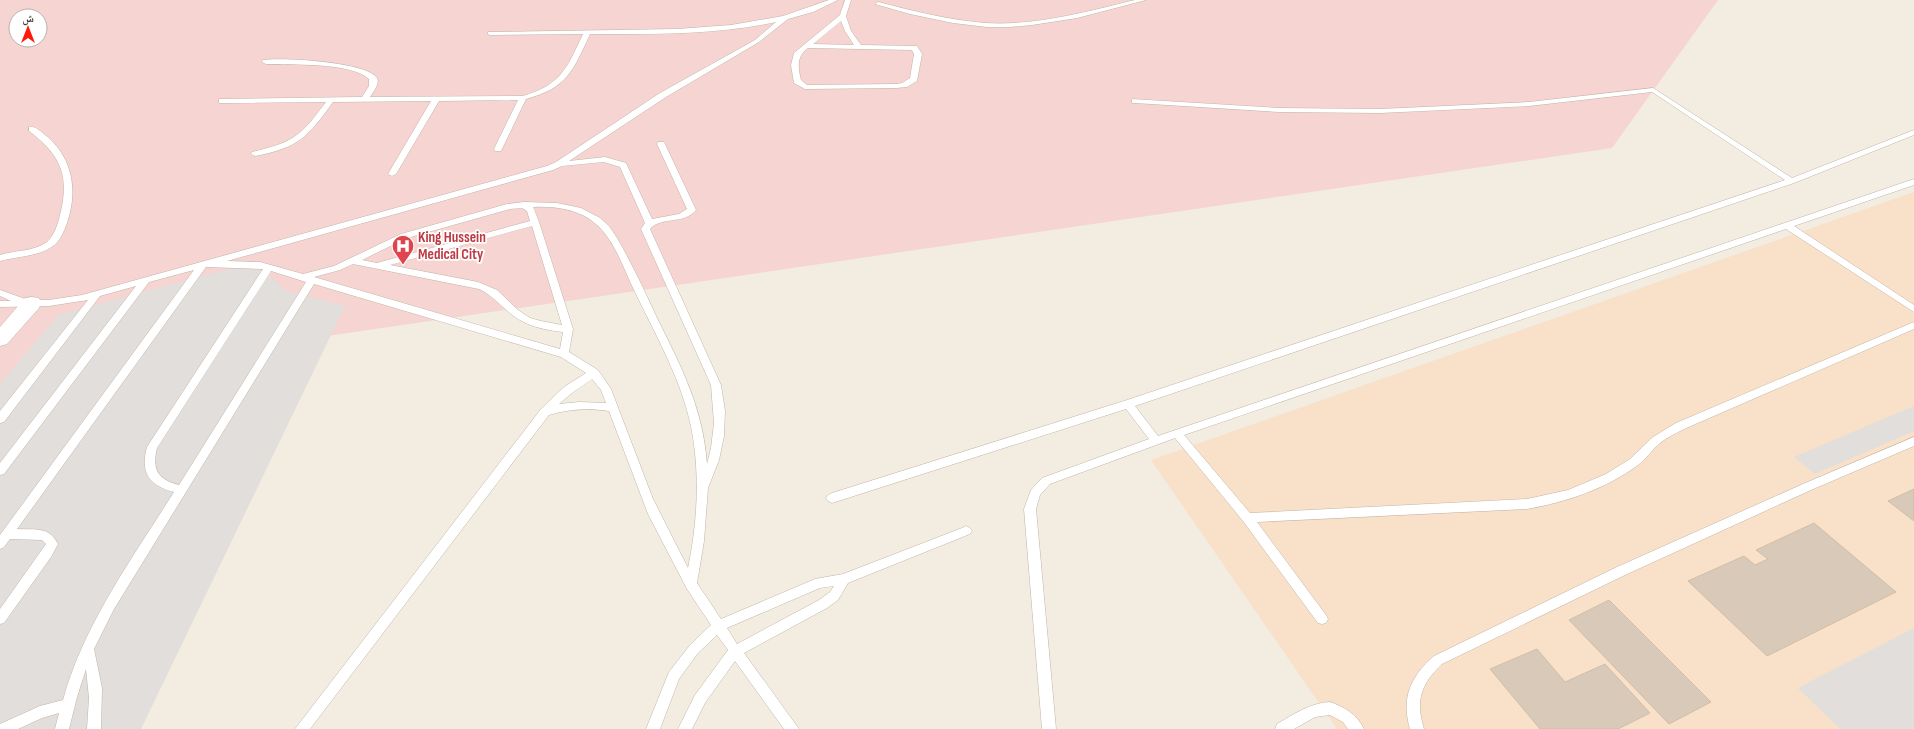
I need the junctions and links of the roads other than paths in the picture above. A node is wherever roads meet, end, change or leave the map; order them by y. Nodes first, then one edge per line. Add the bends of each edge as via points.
1 (835, 0) edge
2 (848, 0) edge
3 (1143, 0) edge
4 (878, 4) dead end
5 (843, 16) junction
6 (786, 17) junction
7 (588, 32) junction
8 (490, 33) dead end
9 (806, 46) junction
10 (858, 46) junction
11 (266, 62) dead end
12 (523, 98) junction
13 (331, 100) junction
14 (364, 100) junction
15 (436, 100) junction
16 (222, 101) dead end
17 (1135, 101) dead end
18 (32, 129) dead end
19 (1914, 132) edge
20 (661, 144) dead end
21 (498, 149) dead end
22 (255, 154) dead end
23 (559, 164) junction
24 (392, 174) dead end
25 (1791, 181) junction
26 (1914, 182) edge
27 (524, 205) junction
28 (534, 222) junction
29 (650, 224) junction
30 (1788, 225) junction
31 (266, 246) junction
32 (0, 258) edge
33 (352, 261) junction
34 (204, 263) junction
35 (264, 266) junction
36 (377, 266) junction
37 (308, 279) junction
38 (146, 280) junction
39 (0, 293) edge
40 (97, 294) junction
41 (28, 303) junction
42 (0, 304) edge
43 (1914, 309) edge
44 (1914, 325) edge
45 (568, 329) junction
46 (0, 339) edge
47 (564, 354) junction
48 (594, 373) junction
49 (1128, 404) junction
50 (614, 408) junction
51 (545, 412) junction
52 (0, 418) edge
53 (1177, 433) junction
54 (1156, 441) junction
55 (1914, 441) edge
56 (0, 471) edge
57 (703, 489) junction
58 (181, 490) junction
59 (832, 498) dead end
60 (1247, 518) junction
61 (966, 531) dead end
62 (8, 534) junction
63 (0, 544) edge
64 (844, 579) junction
65 (691, 586) junction
66 (0, 619) edge
67 (1322, 619) dead end
68 (718, 626) junction
69 (88, 648) junction
70 (734, 652) junction
71 (67, 705) junction
72 (4, 729) edge
73 (62, 729) edge
74 (94, 729) edge
75 (302, 729) edge
76 (653, 729) edge
77 (685, 729) edge
78 (792, 729) edge
79 (1049, 729) edge
80 (1282, 729) edge
81 (1357, 729) edge
82 (1417, 729) edge

1 - 6 lane
2 - 5 lane
3 - 4 lane via 1055,20 1003,25 966,24
5 - 9 lane
5 - 10 lane via 848,31
6 - 7 lane via 708,29
6 - 23 lane via 757,41 663,95
7 - 8 lane
7 - 12 lane via 562,80 548,90
9 - 10 lane
9 - 10 lane via 796,54 794,61 797,81 805,87 896,86 914,79 918,54 914,48
11 - 14 lane via 344,66 363,70 373,78
12 - 15 lane
12 - 21 lane
13 - 14 lane
13 - 16 lane
13 - 22 lane via 301,138 275,150
14 - 15 lane
15 - 24 lane
17 - 25 lane via 1279,110 1394,110 1529,104 1653,90
18 - 32 lane via 53,146 65,167 69,179 67,206 55,238 50,244 32,252
19 - 25 lane
20 - 29 lane via 692,210 687,214
23 - 29 lane via 598,159 618,162 626,169
23 - 31 lane
25 - 49 lane
26 - 30 lane
27 - 28 lane via 531,210
27 - 33 lane via 510,206 404,236
27 - 57 lane via 554,205 579,210 599,220 612,235 684,384 698,433
28 - 36 lane
28 - 45 lane
29 - 57 lane via 646,231 710,367 720,404 719,444
30 - 43 lane
30 - 53 lane
31 - 34 lane
31 - 35 lane via 260,256
33 - 36 lane
33 - 37 lane
34 - 35 lane
34 - 38 lane
34 - 62 lane
35 - 37 lane
35 - 58 lane via 152,447 149,456 151,473 163,484
36 - 45 lane via 485,288 501,297 525,319 537,324
37 - 47 lane
37 - 58 lane
38 - 40 lane
38 - 56 lane
39 - 41 lane
40 - 41 lane via 59,302
40 - 52 lane
41 - 42 lane
41 - 46 street
44 - 60 lane via 1680,426 1666,433 1620,471 1557,499 1528,504
45 - 47 lane
47 - 48 lane
48 - 50 lane via 606,389
48 - 51 lane via 568,390
49 - 54 lane
49 - 59 lane
50 - 51 lane via 574,405
50 - 65 lane via 654,513
51 - 75 lane
53 - 54 lane
53 - 60 lane
54 - 79 lane via 1053,477 1039,487 1031,500
55 - 82 lane via 1621,570 1438,660 1425,671 1416,686 1412,704
57 - 65 lane via 702,519
58 - 69 lane via 110,605
60 - 67 lane
61 - 64 lane
62 - 63 lane
62 - 66 lane via 44,535 52,544
64 - 68 lane via 819,583
64 - 70 lane via 834,596 823,604
65 - 68 lane
68 - 70 lane
68 - 76 lane via 694,648 674,676
69 - 71 lane
69 - 74 lane via 96,691
70 - 77 lane via 700,699
70 - 78 lane
71 - 72 lane via 40,712
71 - 73 lane
80 - 81 lane via 1312,710 1327,707 1344,714

